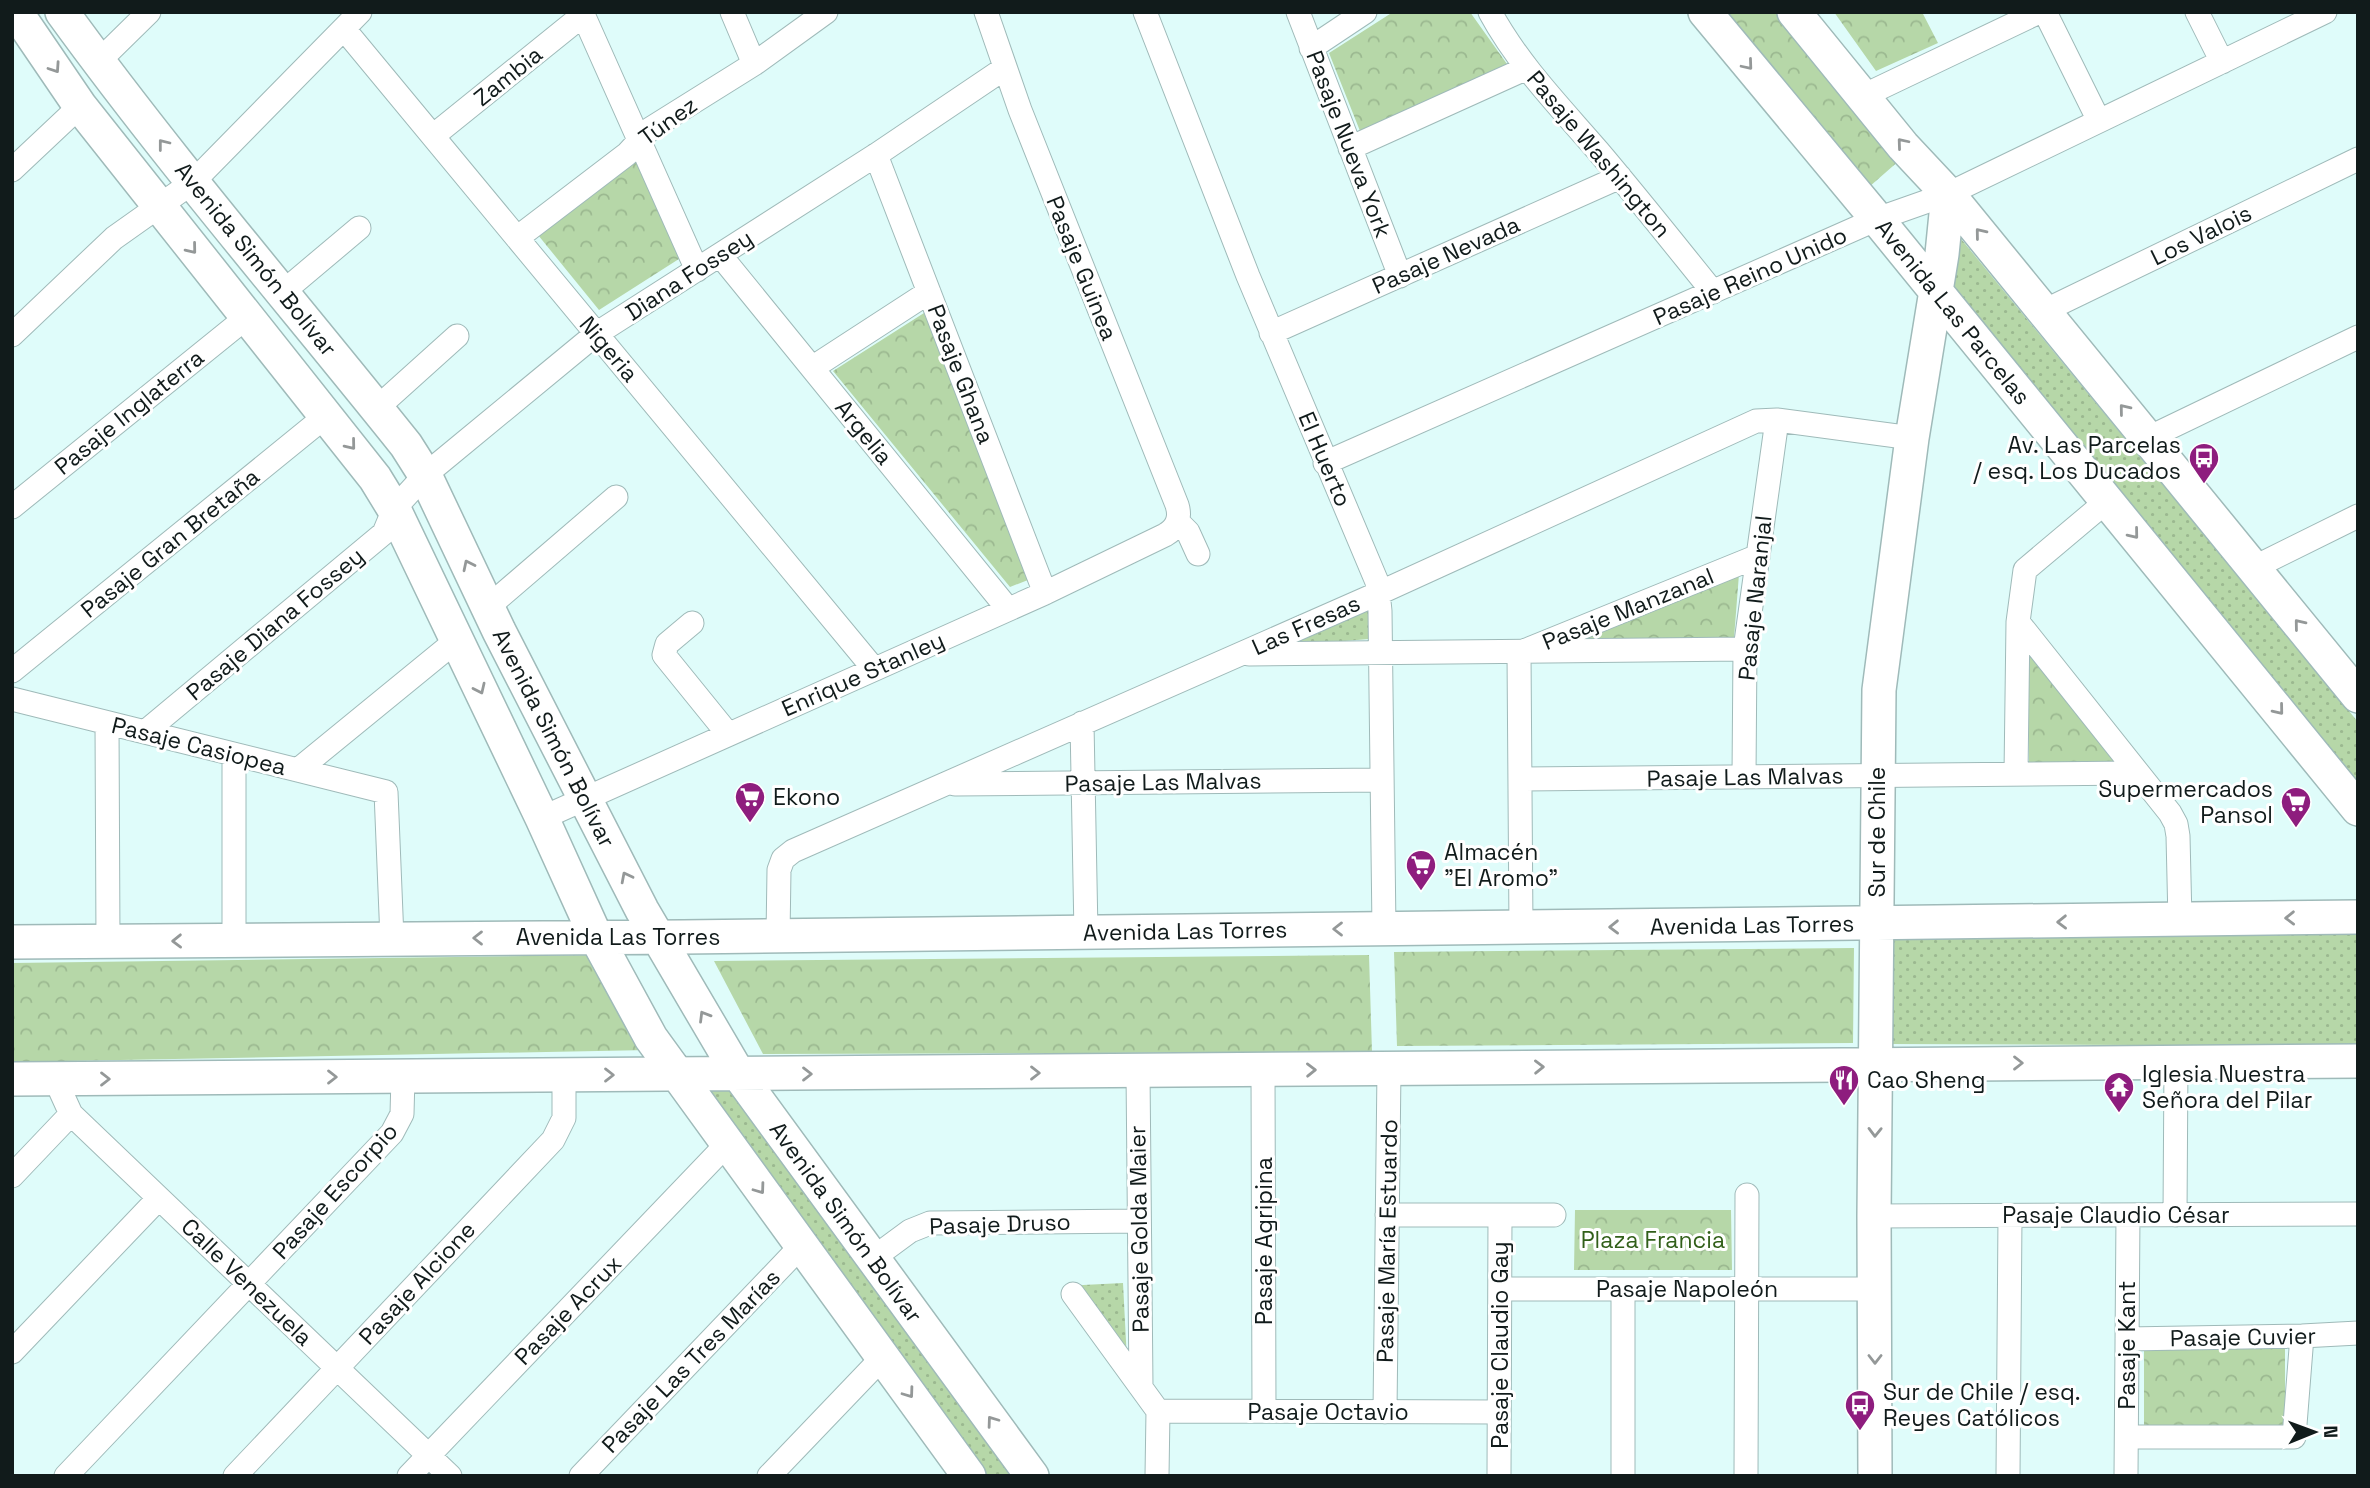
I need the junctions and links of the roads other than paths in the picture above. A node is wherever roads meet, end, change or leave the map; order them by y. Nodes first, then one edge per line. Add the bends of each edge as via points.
1 (62, 12) edge
2 (149, 12) edge
3 (360, 12) edge
4 (732, 12) edge
5 (825, 12) edge
6 (986, 12) edge
7 (1145, 12) edge
8 (1298, 12) edge
9 (1365, 12) edge
10 (1490, 12) edge
11 (1704, 12) edge
12 (1794, 12) edge
13 (2039, 12) edge
14 (2045, 12) edge
15 (2197, 12) edge
16 (2325, 12) edge
17 (582, 14) edge
18 (15, 16) edge
19 (344, 29) junction
20 (1311, 48) junction
21 (98, 62) junction
22 (2222, 62) junction
23 (754, 64) junction
24 (1005, 68) junction
25 (1527, 68) junction
26 (1863, 96) junction
27 (80, 106) junction
28 (2099, 121) junction
29 (433, 136) junction
30 (639, 140) junction
31 (1350, 148) junction
32 (876, 155) junction
33 (2358, 159) edge
34 (12, 170) edge
35 (1620, 177) junction
36 (193, 182) junction
37 (1948, 194) junction
38 (158, 206) junction
39 (1877, 219) junction
40 (359, 228) dead end
41 (517, 238) junction
42 (720, 255) junction
43 (697, 270) junction
44 (1400, 276) junction
45 (283, 292) junction
46 (929, 292) junction
47 (1713, 292) junction
48 (1936, 292) junction
49 (2044, 311) junction
50 (247, 317) junction
51 (1271, 332) junction
52 (596, 334) junction
53 (12, 335) edge
54 (457, 336) dead end
55 (2358, 337) edge
56 (812, 368) junction
57 (377, 408) junction
58 (327, 415) junction
59 (1777, 420) junction
60 (1912, 438) junction
61 (2148, 438) junction
62 (1325, 463) junction
63 (425, 475) junction
64 (616, 497) dead end
65 (2107, 502) junction
66 (12, 507) edge
67 (394, 509) junction
68 (2358, 516) edge
69 (1178, 522) junction
70 (1199, 554) dead end
71 (1758, 556) junction
72 (2253, 568) junction
73 (1045, 593) junction
74 (1379, 593) junction
75 (488, 607) junction
76 (1008, 609) junction
77 (2018, 622) junction
78 (692, 623) dead end
79 (457, 640) junction
80 (1745, 649) junction
81 (1380, 653) junction
82 (1519, 653) junction
83 (1239, 654) junction
84 (874, 669) junction
85 (12, 671) edge
86 (2358, 695) edge
87 (12, 699) edge
88 (107, 723) junction
89 (1082, 723) junction
90 (145, 732) junction
91 (728, 734) junction
92 (234, 754) junction
93 (298, 770) junction
94 (2138, 773) junction
95 (2016, 774) junction
96 (1878, 775) junction
97 (1744, 776) junction
98 (1521, 779) junction
99 (1382, 780) junction
100 (1082, 783) junction
101 (945, 784) junction
102 (584, 799) junction
103 (2358, 809) edge
104 (542, 818) junction
105 (2358, 917) edge
106 (2180, 920) junction
107 (1876, 924) junction
108 (1521, 928) junction
109 (1384, 929) junction
110 (1086, 933) junction
111 (778, 936) junction
112 (596, 937) junction
113 (658, 937) junction
114 (392, 939) junction
115 (234, 940) junction
116 (108, 942) junction
117 (12, 943) edge
118 (2358, 1061) edge
119 (2176, 1062) junction
120 (1876, 1063) junction
121 (1389, 1069) junction
122 (1263, 1071) junction
123 (1138, 1072) junction
124 (676, 1075) junction
125 (739, 1075) junction
126 (564, 1076) junction
127 (403, 1077) junction
128 (12, 1079) edge
129 (60, 1079) junction
130 (71, 1114) junction
131 (726, 1143) junction
132 (12, 1176) edge
133 (1747, 1195) dead end
134 (159, 1198) junction
135 (2358, 1214) edge
136 (1387, 1215) junction
137 (1500, 1215) junction
138 (1554, 1215) dead end
139 (2128, 1215) junction
140 (2175, 1215) junction
141 (1874, 1216) junction
142 (2010, 1216) junction
143 (1139, 1221) junction
144 (801, 1246) junction
145 (872, 1259) junction
146 (249, 1284) junction
147 (1500, 1289) junction
148 (1623, 1289) junction
149 (1747, 1289) junction
150 (1875, 1289) junction
151 (1073, 1294) dead end
152 (2358, 1333) edge
153 (2302, 1336) junction
154 (2127, 1339) junction
155 (12, 1352) edge
156 (883, 1357) junction
157 (337, 1368) junction
158 (1141, 1387) junction
159 (1158, 1411) junction
160 (1264, 1411) junction
161 (1385, 1412) junction
162 (1499, 1412) junction
163 (2127, 1437) junction
164 (428, 1455) junction
165 (962, 1473) edge
166 (66, 1476) edge
167 (235, 1476) edge
168 (409, 1476) edge
169 (450, 1476) edge
170 (581, 1476) edge
171 (769, 1476) edge
172 (1032, 1476) edge
173 (1157, 1476) edge
174 (1499, 1476) edge
175 (1623, 1476) edge
176 (1746, 1476) edge
177 (1875, 1476) edge
178 (2008, 1476) edge
179 (2126, 1476) edge

1 - 21 street, Avenida Simón Bolívar
2 - 21 street
3 - 19 street
4 - 23 street
5 - 23 street, Túnez
6 - 24 street, Pasaje Guinea
7 - 51 street, El Huerto
8 - 20 street, Pasaje Nueva York
9 - 20 street
10 - 25 street, Pasaje Washington
11 -> 39 street, Avenida Las Parcelas
12 - 26 street
13 - 26 street
14 - 28 street
15 - 22 street
16 - 22 street, Pasaje Reino Unido
17 - 29 street, Zambia
17 - 30 street
18 -> 27 street, Avenida Simón Bolívar
19 - 29 street, Nigeria
19 - 36 street
20 - 31 street, Pasaje Nueva York
36 -> 21 street, Avenida Simón Bolívar
22 - 28 street, Pasaje Reino Unido
23 - 30 street, Túnez
24 - 32 street, Diana Fossey
24 - 69 street, Pasaje Guinea via 1179,510
25 - 31 street
25 - 35 street, Pasaje Washington
37 -> 26 street
27 - 34 street
27 - 38 street, Avenida Simón Bolívar
28 - 37 street, Pasaje Reino Unido
29 - 41 street, Nigeria
30 - 41 street, Túnez
30 - 43 street
31 - 44 street, Pasaje Nueva York
32 - 42 street, Diana Fossey
32 - 46 street, Pasaje Ghana
33 - 49 street, Los Valois
35 - 44 street, Pasaje Nevada
35 - 47 street, Pasaje Washington
36 - 38 street
36 - 45 street, Avenida Simón Bolívar
37 - 39 street, Pasaje Reino Unido
37 - 48 street, Sur de Chile
49 -> 37 street
38 -> 50 street, Avenida Simón Bolívar
38 - 53 street via 114,238
39 - 47 street, Pasaje Reino Unido
39 - 48 street, Avenida Las Parcelas
40 - 45 street
41 - 52 street, Nigeria
42 - 43 street, Diana Fossey
42 - 56 street, Argelia
43 - 52 street, Diana Fossey
44 - 51 street, Pasaje Nevada
45 - 57 street, Avenida Simón Bolívar
46 - 56 street
46 - 73 street, Pasaje Ghana
47 - 62 street, Pasaje Reino Unido
48 - 60 street, Sur de Chile
48 - 65 street, Avenida Las Parcelas
61 -> 49 street
50 - 58 street, Avenida Simón Bolívar
50 - 66 street, Pasaje Inglaterra
51 - 62 street, El Huerto
52 - 63 street, Diana Fossey
52 - 84 street, Nigeria
54 - 57 street
55 - 61 street
56 - 76 street, Argelia
57 - 63 street, Avenida Simón Bolívar
58 -> 67 street, Avenida Simón Bolívar
58 - 85 street, Pasaje Gran Bretaña
59 - 60 street, Las Fresas
59 - 71 street, Pasaje Naranjal
59 - 74 street, Las Fresas via 1756,421
60 - 96 street, Sur de Chile via 1883,652
61 - 72 street
62 - 74 street, El Huerto
63 - 67 street, Diana Fossey
75 -> 63 street, Avenida Simón Bolívar
64 - 75 street
65 - 77 street via 2025,570
65 -> 103 street, Avenida Las Parcelas
67 - 79 street, Avenida Simón Bolívar
67 - 90 street, Pasaje Diana Fossey via 384,533
68 - 72 street
69 - 70 street
69 - 73 street, Enrique Stanley via 1165,535
71 - 80 street, Pasaje Naranjal
71 - 82 street, Pasaje Manzanal
86 -> 72 street
73 - 76 street, Enrique Stanley
74 - 81 street, El Huerto
74 - 83 street, Las Fresas
75 - 102 street, Avenida Simón Bolívar
76 - 84 street, Enrique Stanley
77 - 94 street
77 - 95 street
78 - 91 street via 667,644 664,655
79 - 93 street
79 -> 104 street, Avenida Simón Bolívar
80 - 82 street
80 - 97 street, Pasaje Naranjal
81 - 82 street
81 - 83 street
81 - 99 street, El Huerto
82 - 98 street, Pasaje Manzanal
83 - 89 street, Las Fresas
84 - 91 street, Enrique Stanley
87 - 88 street, Pasaje Casiopea
88 - 90 street, Pasaje Casiopea
88 - 116 street
89 - 100 street
89 - 101 street, Las Fresas
90 - 92 street, Pasaje Casiopea
91 - 102 street, Enrique Stanley
92 - 93 street, Pasaje Casiopea
92 - 115 street
93 - 114 street, Pasaje Casiopea via 386,792
94 - 95 street, Pasaje Las Malvas
94 - 106 street via 2176,824
95 - 96 street, Pasaje Las Malvas
96 - 97 street, Pasaje Las Malvas
96 - 107 street, Sur de Chile
97 - 98 street, Pasaje Las Malvas
98 - 108 street, Pasaje Manzanal
99 - 100 street, Pasaje Las Malvas
99 - 109 street, El Huerto
100 - 101 street, Pasaje Las Malvas
100 - 110 street
101 - 111 street, Las Fresas via 787,854 779,870
102 - 104 street, Enrique Stanley
113 -> 102 street, Avenida Simón Bolívar
104 - 112 street, Avenida Simón Bolívar
105 -> 106 street, Avenida Las Torres
106 -> 107 street, Avenida Las Torres
107 -> 108 street, Avenida Las Torres
107 - 120 street, Sur de Chile
108 - 109 street, Avenida Las Torres
109 -> 110 street, Avenida Las Torres
110 - 111 street, Avenida Las Torres
111 - 113 street, Avenida Las Torres
112 - 113 street, Avenida Las Torres
112 -> 114 street, Avenida Las Torres
112 - 124 street, Avenida Simón Bolívar
125 -> 113 street, Avenida Simón Bolívar
114 - 115 street, Avenida Las Torres
115 -> 116 street, Avenida Las Torres
116 - 117 street, Avenida Las Torres
118 - 119 street
120 -> 119 street
119 - 140 street
121 -> 120 street
120 -> 141 street, Sur de Chile
122 -> 121 street
121 - 136 street, Pasaje María Estuardo
122 - 123 street
122 - 160 street, Pasaje Agripina
125 -> 123 street
123 - 143 street, Pasaje Golda Maier
124 - 125 street
126 -> 124 street
124 - 131 street, Avenida Simón Bolívar
125 - 145 street, Avenida Simón Bolívar
126 - 127 street
126 - 157 street, Pasaje Alcione via 564,1118 558,1133
129 -> 127 street
127 - 146 street, Pasaje Escorpio via 397,1127
128 - 129 street
129 - 130 street, Calle Venezuela
130 - 132 street
130 - 134 street, Calle Venezuela
131 -> 144 street, Avenida Simón Bolívar
131 - 164 street, Pasaje Acrux
133 - 149 street
134 - 146 street, Calle Venezuela
134 - 155 street
135 - 140 street, Pasaje Claudio César
136 - 137 street
136 - 161 street, Pasaje María Estuardo
137 - 138 street
137 - 147 street, Pasaje Claudio Gay
139 - 140 street, Pasaje Claudio César
139 - 142 street, Pasaje Claudio César
139 - 154 street, Pasaje Kant
141 - 142 street, Pasaje Claudio César
141 - 150 street, Sur de Chile
142 - 178 street
143 - 145 street, Pasaje Druso via 930,1223 910,1231
143 - 158 street, Pasaje Golda Maier
144 - 156 street, Avenida Simón Bolívar
144 - 170 street, Pasaje Las Tres Marías
172 -> 145 street, Avenida Simón Bolívar
146 - 157 street, Calle Venezuela
146 - 166 street, Pasaje Escorpio
147 - 148 street, Pasaje Napoleón
147 - 162 street, Pasaje Claudio Gay
148 - 149 street, Pasaje Napoleón
148 - 175 street
149 - 150 street, Pasaje Napoleón
149 - 176 street
150 -> 177 street, Sur de Chile
151 - 158 street, Pasaje Golda Maier
152 - 153 street, Pasaje Cuvier
153 - 154 street, Pasaje Cuvier
153 - 163 street via 2294,1437
154 - 163 street, Pasaje Kant
156 -> 165 street, Avenida Simón Bolívar
156 - 171 street
157 - 164 street, Calle Venezuela
157 - 167 street, Pasaje Alcione
158 - 159 street, Pasaje Golda Maier
159 - 160 street, Pasaje Octavio
159 - 173 street
160 - 161 street, Pasaje Octavio
161 - 162 street, Pasaje Octavio
162 - 174 street, Pasaje Claudio Gay
163 - 179 street, Pasaje Kant
164 - 168 street, Pasaje Acrux
164 - 169 street, Calle Venezuela

